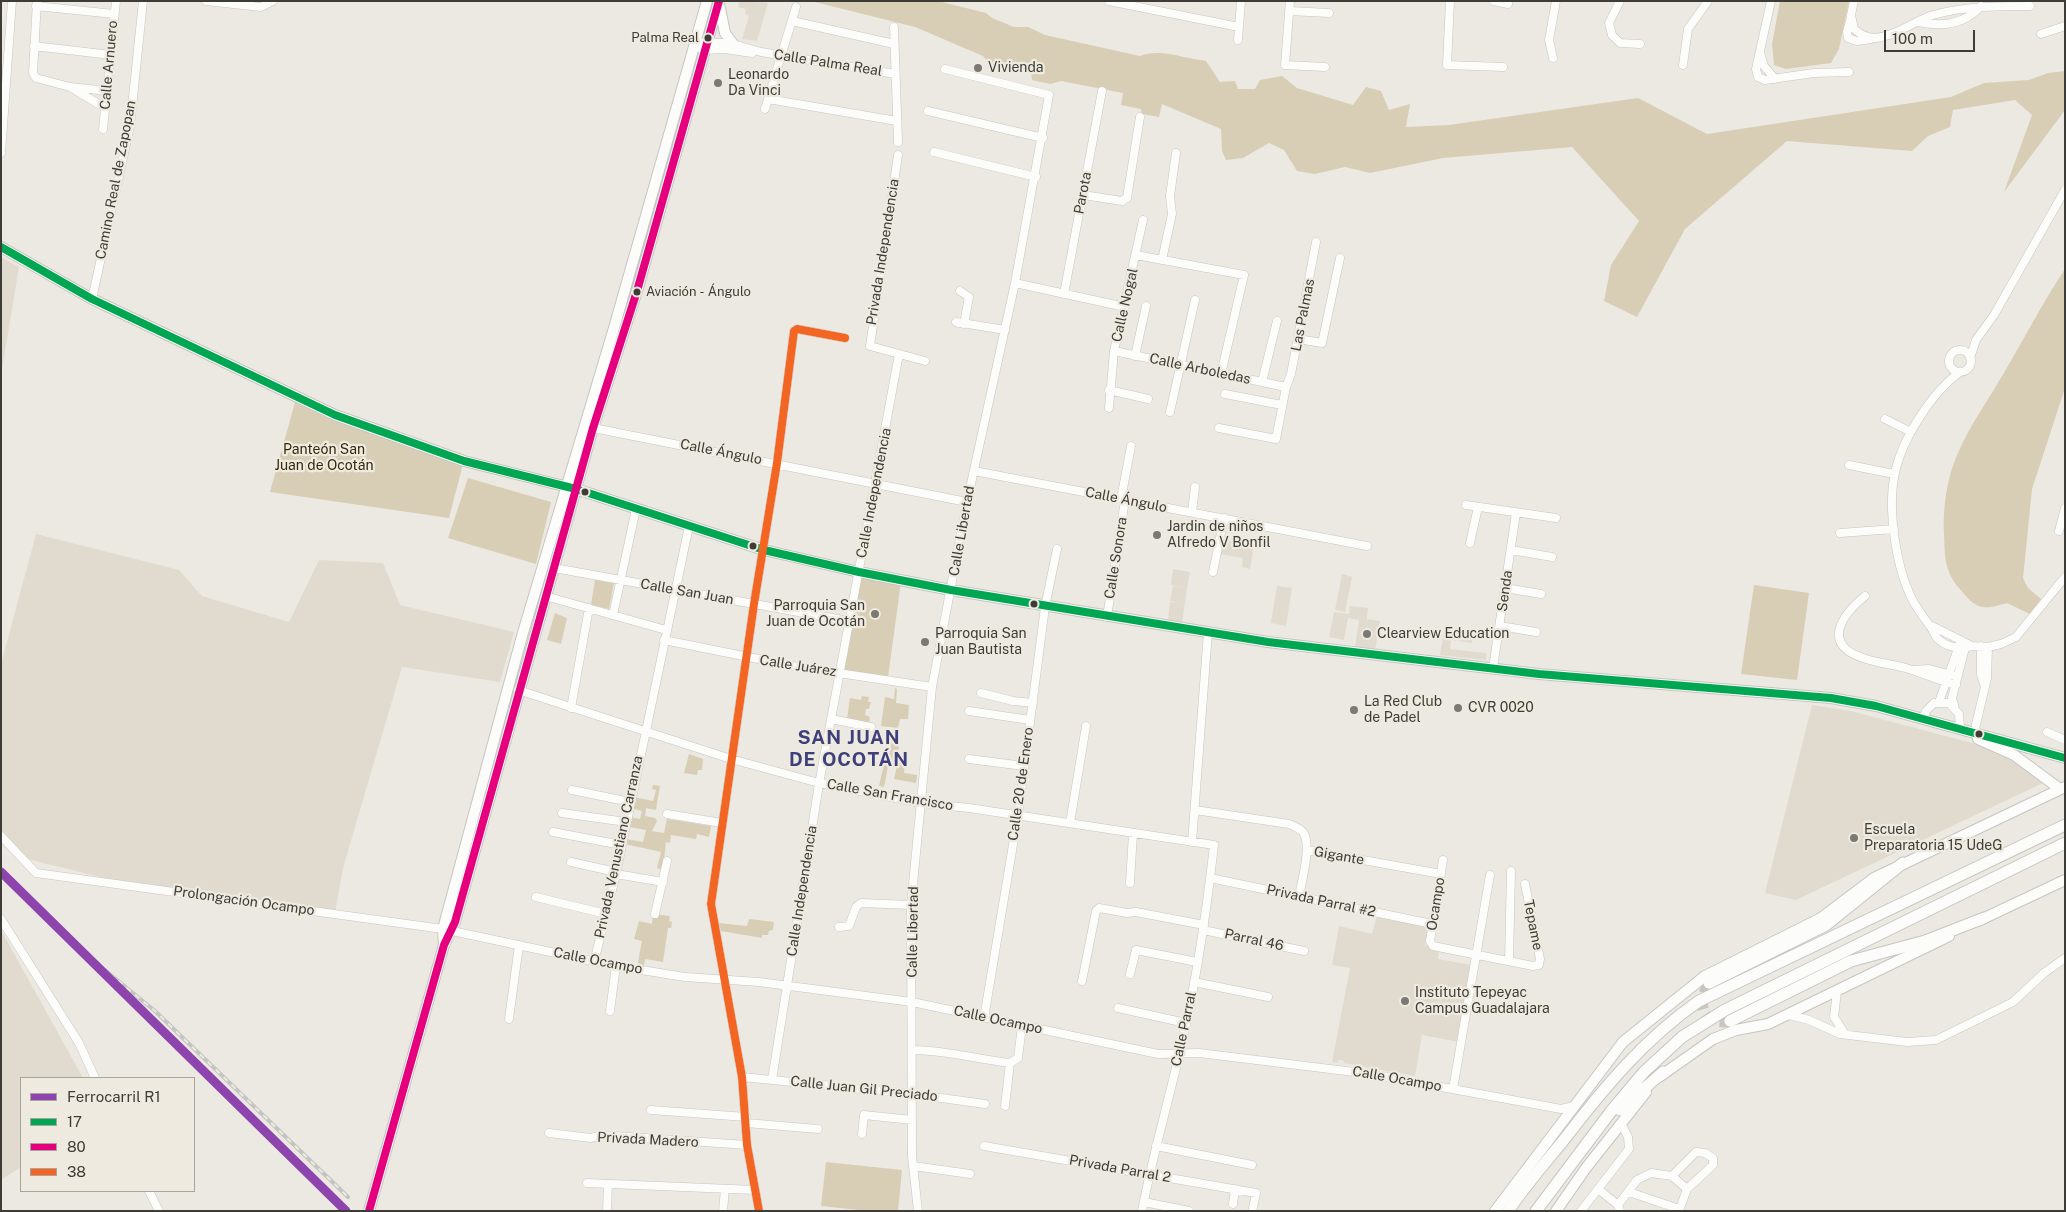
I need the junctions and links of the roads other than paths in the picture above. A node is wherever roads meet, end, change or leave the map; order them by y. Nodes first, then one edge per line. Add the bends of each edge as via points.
1 (12, 1) edge
2 (116, 1) edge
3 (143, 1) edge
4 (206, 1) edge
5 (273, 1) edge
6 (707, 1) edge
7 (719, 1) edge
8 (1109, 1) edge
9 (1241, 1) edge
10 (1290, 1) edge
11 (1450, 1) edge
12 (1494, 1) edge
13 (1556, 1) edge
14 (1620, 1) edge
15 (1708, 1) edge
16 (1771, 1) edge
17 (1854, 1) edge
18 (36, 4) edge
19 (1508, 4) dead end
20 (1981, 6) junction
21 (2030, 6) dead end
22 (796, 7) dead end
23 (1289, 11) junction
24 (1329, 13) dead end
25 (114, 14) junction
26 (1851, 15) junction
27 (792, 21) junction
28 (1918, 22) junction
29 (2065, 26) edge
30 (1240, 27) junction
31 (894, 28) dead end
32 (2041, 34) dead end
33 (1874, 38) junction
34 (1238, 40) dead end
35 (894, 44) junction
36 (1640, 44) dead end
37 (34, 46) junction
38 (706, 46) junction
39 (732, 47) junction
40 (694, 48) junction
41 (111, 55) junction
42 (781, 55) junction
43 (1553, 58) dead end
44 (1683, 65) dead end
45 (1503, 66) dead end
46 (1325, 67) dead end
47 (945, 69) dead end
48 (1849, 72) dead end
49 (895, 74) junction
50 (4, 77) edge
51 (70, 87) junction
52 (108, 91) junction
53 (1102, 91) dead end
54 (768, 99) junction
55 (105, 108) junction
56 (765, 109) dead end
57 (928, 111) dead end
58 (1140, 117) dead end
59 (898, 121) junction
60 (3, 126) edge
61 (103, 129) dead end
62 (1042, 138) junction
63 (898, 142) dead end
64 (934, 152) dead end
65 (1, 153) edge
66 (1176, 153) dead end
67 (898, 155) dead end
68 (1036, 177) junction
69 (2065, 190) edge
70 (1083, 195) junction
71 (1143, 220) dead end
72 (1316, 242) dead end
73 (1, 247) edge
74 (1136, 255) junction
75 (1340, 258) dead end
76 (1162, 260) junction
77 (1015, 284) junction
78 (626, 288) junction
79 (637, 291) junction
80 (960, 291) dead end
81 (1064, 294) junction
82 (92, 299) junction
83 (1195, 300) dead end
84 (1146, 306) dead end
85 (1125, 308) junction
86 (1277, 321) dead end
87 (1005, 330) junction
88 (845, 338) dead end
89 (1298, 339) junction
90 (1976, 340) junction
91 (1959, 350) junction
92 (1114, 351) junction
93 (899, 354) junction
94 (1135, 356) junction
95 (1970, 358) junction
96 (925, 360) dead end
97 (1180, 364) junction
98 (1949, 364) junction
99 (1960, 372) junction
100 (1221, 374) junction
101 (1262, 382) junction
102 (1946, 383) junction
103 (1286, 387) junction
104 (1109, 390) junction
105 (1225, 394) dead end
106 (1148, 399) dead end
107 (1282, 405) junction
108 (1109, 408) dead end
109 (1170, 412) dead end
110 (1885, 419) dead end
111 (593, 428) junction
112 (1219, 428) dead end
113 (1911, 432) junction
114 (1131, 446) dead end
115 (777, 463) junction
116 (1849, 465) dead end
117 (974, 471) junction
118 (1894, 474) junction
119 (877, 485) junction
120 (565, 487) junction
121 (1195, 487) dead end
122 (576, 489) junction
123 (1123, 499) junction
124 (967, 502) junction
125 (1466, 505) dead end
126 (1478, 507) junction
127 (2065, 508) edge
128 (636, 509) junction
129 (1192, 512) junction
130 (1516, 513) junction
131 (1224, 518) junction
132 (1556, 518) dead end
133 (689, 526) junction
134 (1894, 529) junction
135 (2059, 531) dead end
136 (1840, 533) dead end
137 (1470, 543) dead end
138 (1367, 546) dead end
139 (764, 550) junction
140 (1057, 550) dead end
141 (1511, 550) junction
142 (1552, 557) dead end
143 (554, 568) junction
144 (859, 572) junction
145 (1213, 572) dead end
146 (2065, 577) edge
147 (620, 580) junction
148 (1505, 588) junction
149 (675, 590) junction
150 (951, 590) junction
151 (1541, 594) dead end
152 (546, 596) junction
153 (1865, 596) dead end
154 (754, 604) junction
155 (1045, 607) junction
156 (589, 608) junction
157 (613, 615) junction
158 (1107, 616) junction
159 (850, 622) junction
160 (1500, 626) junction
161 (666, 630) junction
162 (1208, 632) junction
163 (1536, 632) dead end
164 (664, 640) junction
165 (1964, 645) junction
166 (1985, 646) junction
167 (747, 657) junction
168 (1493, 668) junction
169 (840, 672) junction
170 (1947, 678) junction
171 (1957, 681) junction
172 (932, 687) junction
173 (518, 690) junction
174 (981, 693) dead end
175 (1800, 696) junction
176 (1939, 702) junction
177 (1033, 703) junction
178 (1954, 705) junction
179 (571, 708) junction
180 (969, 711) dead end
181 (831, 719) junction
182 (1923, 719) junction
183 (1030, 720) junction
184 (1086, 726) dead end
185 (871, 727) dead end
186 (1960, 729) junction
187 (644, 732) junction
188 (2047, 732) dead end
189 (1974, 733) junction
190 (2065, 740) edge
191 (2065, 758) edge
192 (731, 759) junction
193 (969, 759) dead end
194 (1024, 766) junction
195 (819, 782) junction
196 (2062, 788) edge
197 (572, 790) dead end
198 (630, 802) junction
199 (921, 803) junction
200 (1195, 810) junction
201 (562, 813) dead end
202 (668, 814) dead end
203 (1018, 815) junction
204 (626, 822) junction
205 (722, 823) junction
206 (1070, 823) junction
207 (2065, 825) edge
208 (553, 832) dead end
209 (1133, 833) junction
210 (1, 836) edge
211 (1192, 842) junction
212 (2065, 843) edge
213 (621, 845) junction
214 (1214, 845) joint
215 (1307, 850) junction
216 (1443, 860) dead end
217 (668, 861) dead end
218 (572, 862) dead end
219 (1903, 863) junction
220 (1511, 870) dead end
221 (616, 873) junction
222 (1441, 874) junction
223 (1490, 874) dead end
224 (1210, 878) junction
225 (2065, 880) edge
226 (663, 882) junction
227 (1130, 883) dead end
228 (1525, 884) dead end
229 (1299, 896) junction
230 (536, 897) dead end
231 (911, 905) junction
232 (606, 914) junction
233 (655, 914) dead end
234 (1984, 918) junction
235 (1, 919) edge
236 (1432, 924) junction
237 (839, 927) dead end
238 (1204, 928) junction
239 (447, 930) junction
240 (519, 946) junction
241 (1304, 951) dead end
242 (1478, 955) junction
243 (2065, 958) edge
244 (1509, 961) junction
245 (594, 962) junction
246 (1197, 962) junction
247 (616, 966) junction
248 (1130, 974) dead end
249 (726, 980) junction
250 (1082, 981) dead end
251 (1194, 982) junction
252 (1709, 983) dead end
253 (787, 985) junction
254 (1837, 991) junction
255 (1268, 997) dead end
256 (912, 1002) junction
257 (1118, 1008) dead end
258 (610, 1011) dead end
259 (1789, 1015) junction
260 (984, 1018) junction
261 (509, 1019) dead end
262 (1730, 1021) tunnel mouth
263 (1186, 1023) junction
264 (1022, 1026) junction
265 (1845, 1034) junction
266 (912, 1050) junction
267 (1180, 1054) junction
268 (1010, 1063) junction
269 (1663, 1072) junction
270 (95, 1077) edge
271 (742, 1077) junction
272 (772, 1080) junction
273 (1453, 1089) junction
274 (912, 1094) junction
275 (986, 1104) dead end
276 (1545, 1104) junction
277 (1005, 1106) dead end
278 (1574, 1106) junction
279 (650, 1110) dead end
280 (746, 1120) junction
281 (912, 1120) junction
282 (1621, 1123) junction
283 (1561, 1124) junction
284 (818, 1129) dead end
285 (549, 1133) dead end
286 (862, 1134) dead end
287 (1592, 1138) junction
288 (748, 1146) junction
289 (984, 1146) dead end
290 (1156, 1146) junction
291 (1252, 1165) dead end
292 (913, 1166) junction
293 (1149, 1173) junction
294 (970, 1174) dead end
295 (1672, 1176) junction
296 (1530, 1180) junction
297 (587, 1183) dead end
298 (608, 1184) junction
299 (725, 1189) junction
300 (1235, 1189) junction
301 (1598, 1189) junction
302 (754, 1190) junction
303 (1687, 1190) junction
304 (150, 1192) edge
305 (1629, 1192) junction
306 (1144, 1202) junction
307 (1233, 1204) dead end
308 (1253, 1208) dead end
309 (1619, 1208) edge
310 (1679, 1210) edge
311 (159, 1211) edge
312 (369, 1211) edge
313 (607, 1211) edge
314 (723, 1211) edge
315 (759, 1211) edge
316 (918, 1211) edge
317 (1142, 1211) edge
318 (1189, 1211) edge
319 (1495, 1211) edge
320 (1499, 1211) edge
321 (1508, 1211) edge
322 (1536, 1211) edge
323 (1556, 1211) edge
324 (1582, 1211) edge

1 - 50 street
2 - 25 street, Calle Arnuero
3 - 82 street, Camino Real de Zapopan via 130,126
4 - 5 street via 260,7
6 - 40 main road
7 - 38 main road
7 - 39 main road via 722,24
8 - 30 street
9 - 30 street
10 - 23 street
11 - 45 street via 1447,65
12 - 19 street
13 - 43 street via 1549,40
14 - 36 street via 1609,24 1612,35 1620,43
15 - 44 street via 1688,29
16 - 48 street via 1756,69 1758,77 1766,80
17 - 26 street
18 - 25 street
18 - 37 street
20 - 21 street
20 - 28 street via 1934,15
20 - 28 street via 1972,16 1948,24
22 - 27 street
23 - 24 street
23 - 46 street via 1285,65
25 - 41 street, Calle Arnuero
26 - 33 street via 1854,29 1861,35
26 - 33 street via 1848,38 1857,41
27 - 35 street
27 - 42 street
28 - 33 street
29 - 32 street
30 - 34 street
31 - 35 street
35 - 49 street
37 - 41 street
37 - 51 street via 33,73 36,78
38 - 39 street, Calle Palma Real
38 - 40 street, Calle Palma Real
38 - 79 main road
39 - 42 street, Calle Palma Real
40 - 78 main road
41 - 52 street, Calle Arnuero
42 - 49 street, Calle Palma Real
42 - 54 street
47 - 62 street, Calle Libertad via 1049,95
49 - 59 street
50 - 60 street
51 - 52 street
51 - 55 street
52 - 55 street, Calle Arnuero
53 - 70 street, Parota
54 - 56 street
54 - 59 street
55 - 61 street, Calle Arnuero
57 - 62 street
58 - 70 street via 1127,198 1122,201
59 - 63 street
60 - 65 street
62 - 68 street, Calle Libertad
64 - 68 street
66 - 76 street via 1170,196 1172,214
67 - 93 street, Privada Independencia via 869,341 873,348
68 - 77 street, Calle Libertad
69 - 90 street via 1994,315
70 - 81 street, Parota
71 - 74 street, Calle Nogal
72 - 89 street, Las Palmas
73 - 82 main road
74 - 76 street
74 - 85 street, Calle Nogal
75 - 89 street via 1322,343
76 - 100 street via 1244,275
77 - 81 street
77 - 87 street, Calle Libertad
78 - 79 main road
78 - 120 main road
79 - 111 main road
80 - 87 street via 969,297 961,323
81 - 85 street
82 - 120 main road via 335,415 464,461
83 - 97 street
84 - 94 street
85 - 92 street, Calle Nogal
86 - 101 street
87 - 117 street, Calle Libertad
88 - 115 street via 794,331
89 - 103 street, Las Palmas
90 - 91 street
90 - 95 street
91 - 95 street
91 - 98 street via 1950,355
92 - 94 street, Calle Arboledas
92 - 104 street, Calle Nogal
93 - 96 street
93 - 119 street, Calle Independencia
94 - 97 street, Calle Arboledas
95 - 99 street via 1969,368
97 - 100 street, Calle Arboledas
97 - 109 street
98 - 99 street via 1951,369
98 - 102 street
99 - 102 street
100 - 101 street, Calle Arboledas
101 - 103 street, Calle Arboledas
102 - 113 street
103 - 107 street, Las Palmas
104 - 106 street
104 - 108 street, Calle Nogal
105 - 107 street
107 - 112 street, Las Palmas via 1276,439
110 - 113 street
111 - 115 street, Calle Ángulo
111 - 122 main road
113 - 118 street
114 - 123 street, Calle Sonora
115 - 119 street, Calle Ángulo
115 - 139 street
116 - 118 street
117 - 123 street, Calle Ángulo
117 - 124 street, Calle Libertad
118 - 134 street
119 - 124 street, Calle Ángulo
119 - 144 street, Calle Independencia
120 - 122 main road
120 - 239 main road
121 - 129 street
122 - 128 main road
122 - 143 main road
123 - 129 street, Calle Ángulo
123 - 158 street, Calle Sonora
124 - 150 street, Calle Libertad
125 - 126 street
126 - 130 street
126 - 137 street
127 - 135 street
128 - 133 main road
128 - 147 street
129 - 131 street, Calle Ángulo
130 - 132 street
130 - 141 street, Senda
131 - 138 street, Calle Ángulo
131 - 145 street
133 - 139 main road
133 - 149 street, Privada Venustiano Carranza
134 - 136 street
134 - 165 street via 1908,588 1920,614 1937,638
139 - 144 main road
139 - 154 street
140 - 155 street, Calle 20 de Enero
141 - 142 street
141 - 148 street, Senda
143 - 147 street, Calle San Juan
143 - 152 main road
144 - 150 main road
144 - 159 street, Calle Independencia
146 - 166 street via 2016,637 2001,644
147 - 149 street, Calle San Juan
147 - 157 street
148 - 151 street
148 - 160 street, Senda
149 - 154 street, Calle San Juan
149 - 161 street, Privada Venustiano Carranza
150 - 155 main road
150 - 172 street, Calle Libertad
152 - 156 street
152 - 173 main road
153 - 170 street via 1841,622 1841,644 1862,658
154 - 159 street, Calle San Juan
154 - 167 street
155 - 158 main road
155 - 177 street, Calle 20 de Enero
156 - 157 street
156 - 179 street
157 - 161 street
158 - 162 main road
159 - 169 street, Calle Independencia
160 - 163 street
160 - 168 street, Senda
161 - 164 street, Privada Venustiano Carranza
162 - 168 main road via 1327,650
162 - 200 street
164 - 167 street, Calle Juárez
164 - 187 street, Privada Venustiano Carranza
165 - 166 street
165 - 170 street
165 - 171 street
166 - 189 street via 1989,666
167 - 169 street, Calle Juárez
167 - 192 street
168 - 175 main road
169 - 172 street, Calle Juárez
169 - 181 street, Calle Independencia
170 - 171 street
170 - 176 street
171 - 178 street via 1952,698
172 - 199 street, Calle Libertad
173 - 179 street, Calle San Francisco
173 - 239 main road
174 - 177 street
175 - 182 main road via 1876,706
175 - 196 main road via 1878,712 1976,739 2014,755
176 - 178 street
176 - 182 street via 1929,706
177 - 183 street, Calle 20 de Enero
178 - 186 street via 1960,714
179 - 187 street, Calle San Francisco
180 - 183 street
181 - 185 street
181 - 195 street, Calle Independencia
182 - 186 main road
183 - 194 street, Calle 20 de Enero
184 - 206 street
186 - 189 main road
187 - 192 street, Calle San Francisco
187 - 198 street, Privada Venustiano Carranza
188 - 190 street
189 - 191 main road
192 - 195 street, Calle San Francisco
192 - 205 street
193 - 194 street
194 - 203 street, Calle 20 de Enero
195 - 199 street, Calle San Francisco
195 - 253 street, Calle Independencia
196 - 219 main road
197 - 198 street
198 - 204 street, Privada Venustiano Carranza
199 - 203 street, Calle San Francisco
199 - 231 street, Calle Libertad
200 - 211 street
200 - 215 street, Gigante via 1289,824 1304,833
201 - 204 street
202 - 205 street
203 - 206 street, Calle San Francisco
203 - 260 street, Calle 20 de Enero
204 - 213 street, Privada Venustiano Carranza
205 - 249 street via 711,904
206 - 209 street, Calle San Francisco
207 - 296 highway via 1699,1001 1672,1020 1631,1059
208 - 213 street
209 - 211 street, Calle San Francisco
209 - 227 street
210 - 239 street, Prolongación Ocampo via 36,872
211 - 214 street, Calle San Francisco
212 - 287 highway via 1715,1016 1682,1037 1644,1072
213 - 221 street, Privada Venustiano Carranza
214 - 224 street, Calle Parral
215 - 222 street, Gigante
215 - 229 street
216 - 222 street, Ocampo
217 - 226 street
218 - 221 street
219 - 252 highway via 1826,925
219 - 278 main road via 1874,878 1821,918 1705,976 1623,1042
220 - 244 street
221 - 226 street
221 - 232 street, Privada Venustiano Carranza
222 - 236 street, Ocampo
223 - 242 street
224 - 229 street, Privada Parral #2
224 - 238 street, Calle Parral
225 - 234 main road
226 - 233 street
228 - 244 street, Tepame via 1539,965
229 - 236 street, Privada Parral #2
230 - 232 street
231 - 237 street via 861,903 856,907 849,926
231 - 256 street, Calle Libertad
232 - 245 street, Privada Venustiano Carranza
234 - 254 main road
234 - 262 highway via 1926,941 1850,961
235 - 270 street via 79,1043
236 - 242 street, Ocampo via 1430,941 1433,946
238 - 241 street, Parral 46
238 - 246 street, Calle Parral
238 - 250 street, Parral 46 via 1136,912 1099,908
239 - 240 street, Calle Ocampo
239 - 312 main road
240 - 245 street, Calle Ocampo
240 - 261 street
242 - 244 street
242 - 273 street
243 - 265 street via 2013,1002 1936,1040 1907,1042
245 - 247 street, Calle Ocampo
246 - 248 street via 1136,950
246 - 251 street, Calle Parral
247 - 249 street, Calle Ocampo via 704,980
247 - 258 street
249 - 253 street, Calle Ocampo
249 - 271 street
251 - 255 street
251 - 263 street, Calle Parral
253 - 256 street, Calle Ocampo
253 - 272 street, Calle Independencia
254 - 259 main road
254 - 265 street via 1834,1017
256 - 260 street, Calle Ocampo
256 - 266 street, Calle Libertad
257 - 263 street
259 - 265 street
259 - 269 main road via 1713,1039
260 - 264 street, Calle Ocampo
263 - 267 street, Calle Parral
264 - 267 street, Calle Ocampo via 1158,1054
264 - 268 street via 1018,1058
266 - 268 street
266 - 274 street, Calle Libertad
267 - 273 street, Calle Ocampo via 1199,1053 1371,1074
267 - 290 street, Calle Parral
268 - 277 street
269 - 282 main road
269 - 287 highway
271 - 272 street, Calle Juan Gil Preciado
271 - 280 street
272 - 274 street, Calle Juan Gil Preciado
273 - 276 street, Calle Ocampo
274 - 275 street, Calle Juan Gil Preciado
274 - 281 street, Calle Libertad
276 - 278 street, Calle Ocampo via 1561,1109
276 - 283 street via 1557,1112
278 - 283 main road
279 - 280 street
280 - 284 street
280 - 288 street
281 - 286 street via 868,1114 862,1116
281 - 292 street, Calle Libertad
282 - 301 street via 1628,1137 1629,1149
282 - 323 main road
283 - 319 main road
285 - 288 street, Privada Madero
287 - 322 highway
288 - 302 street
289 - 293 street, Privada Parral 2
290 - 291 street, Privada Parral 2
290 - 293 street, Calle Parral
292 - 294 street
292 - 316 street, Calle Libertad
293 - 300 street, Privada Parral 2
293 - 306 street, Calle Parral
295 - 303 street
295 - 303 street via 1696,1152 1714,1158 1713,1165
295 - 305 street via 1651,1173 1637,1180
296 - 320 highway
296 - 321 highway
297 - 298 street
298 - 299 street
298 - 313 street
299 - 302 street
299 - 314 street
300 - 307 street
300 - 308 street, Privada Parral 2 via 1256,1193
301 - 309 street
301 - 324 street
302 - 315 street
303 - 310 street
304 - 311 street
305 - 309 street
305 - 310 street
306 - 317 street, Calle Parral
306 - 318 street

